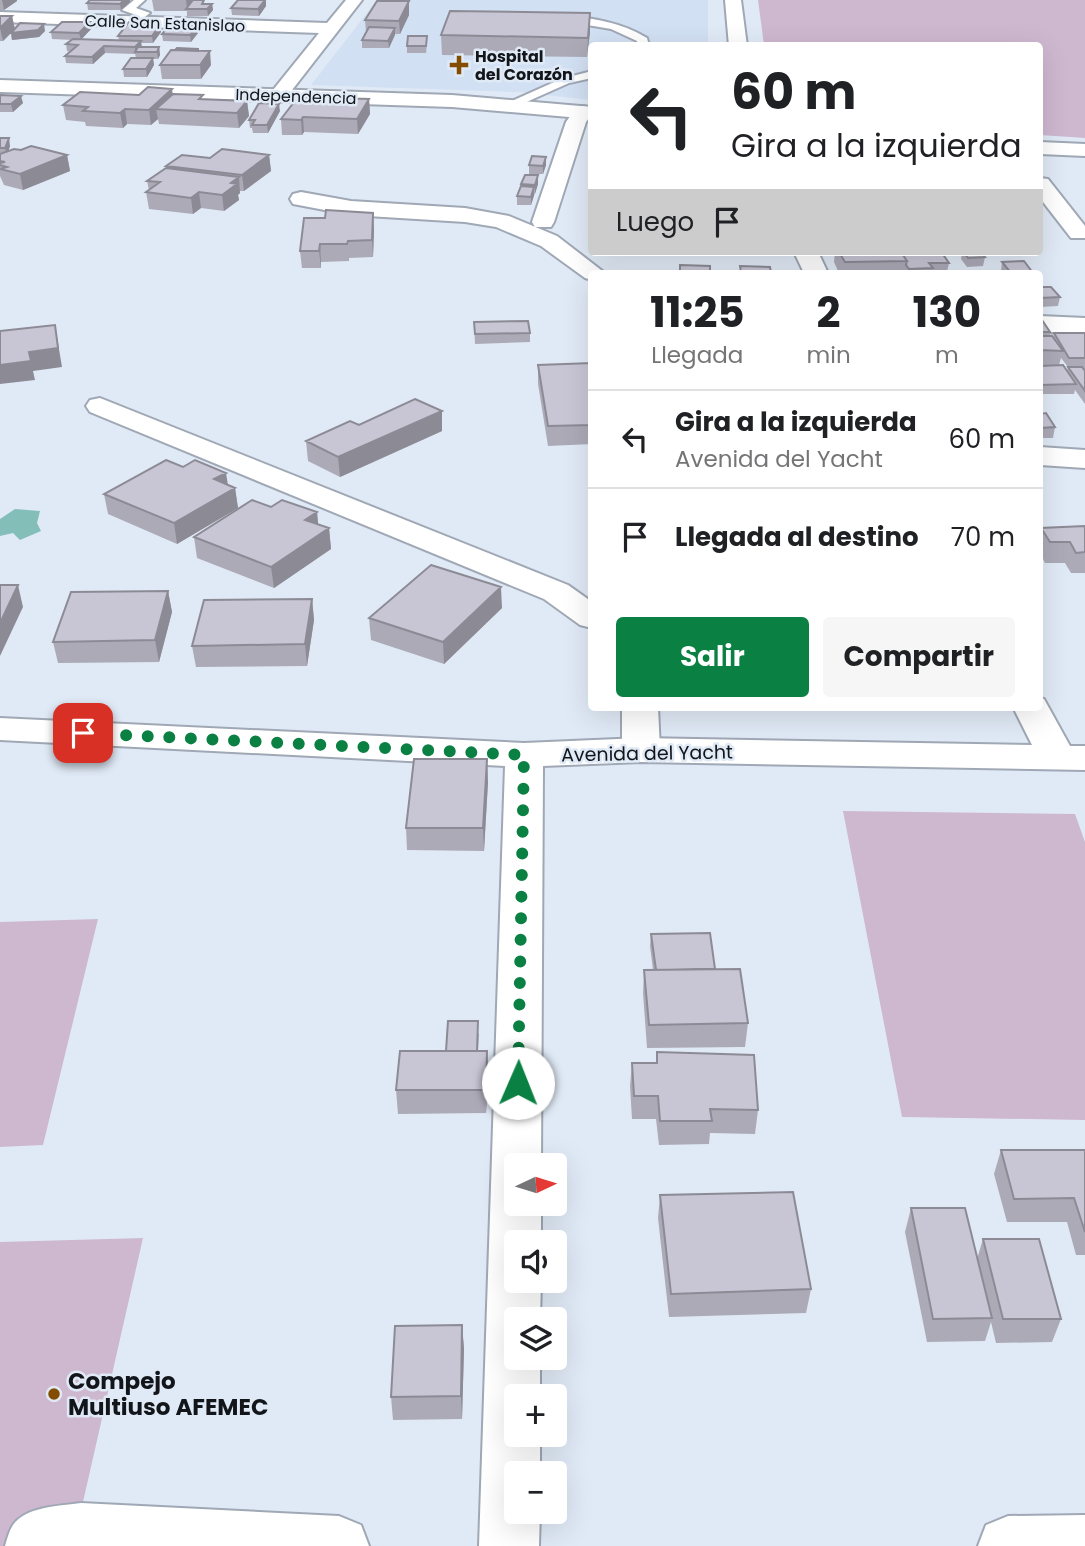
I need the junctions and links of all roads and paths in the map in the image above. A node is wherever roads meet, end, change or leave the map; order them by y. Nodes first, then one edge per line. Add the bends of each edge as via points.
1 (139, 0) edge
2 (354, 0) edge
3 (733, 0) edge
4 (0, 18) edge
5 (562, 18) edge
6 (134, 22) junction
7 (330, 28) junction
8 (643, 42) edge
9 (738, 42) edge
10 (588, 75) edge
11 (0, 86) edge
12 (278, 95) junction
13 (509, 105) junction
14 (587, 113) edge
15 (1043, 148) edge
16 (1085, 150) edge
17 (1043, 188) edge
18 (301, 199) dead end
19 (543, 222) dead end
20 (1079, 233) dead end
21 (589, 270) edge
22 (1043, 324) edge
23 (1085, 326) edge
24 (100, 406) dead end
25 (1043, 456) edge
26 (1085, 459) edge
27 (588, 615) edge
28 (640, 711) edge
29 (1034, 711) edge
30 (0, 729) edge
31 (641, 750) junction
32 (524, 755) junction
33 (1071, 758) edge
34 (1085, 1545) edge
35 (35, 1546) edge
36 (338, 1546) edge
37 (509, 1546) edge
38 (1008, 1546) edge

1 - 6 lane via 127,10 145,13
2 - 7 street
3 - 9 street
4 - 6 street, Calle San Estanislao
5 - 8 lane via 632,33
6 - 7 street, Calle San Estanislao
7 - 12 street
10 - 13 lane
11 - 12 street, Independencia
12 - 13 street, Independencia
13 - 14 street, Independencia
14 - 19 street via 576,122
15 - 16 street
17 - 20 street
18 - 21 street via 501,221 549,241
22 - 23 street
24 - 27 street via 556,592
25 - 26 street
28 - 31 street
29 - 33 street
30 - 32 street, Avenida del Yacht
31 - 32 street, Avenida del Yacht
31 - 33 street, Avenida del Yacht
32 - 37 street
34 - 38 street
35 - 36 street via 42,1539 81,1533

